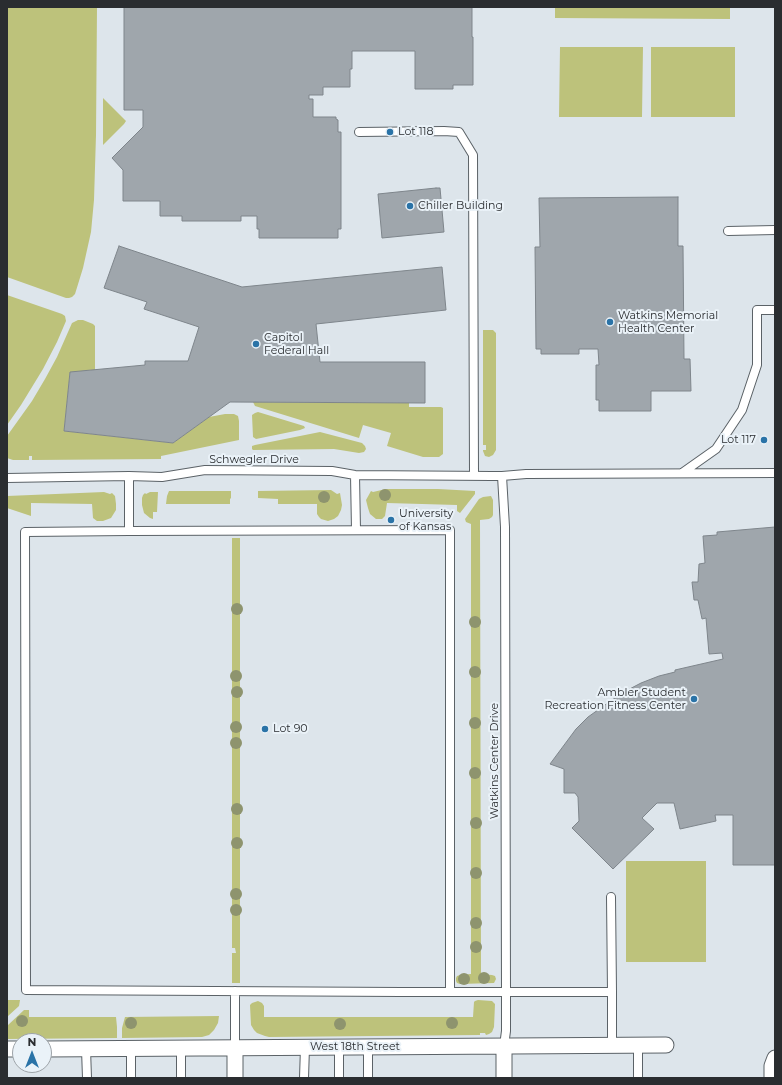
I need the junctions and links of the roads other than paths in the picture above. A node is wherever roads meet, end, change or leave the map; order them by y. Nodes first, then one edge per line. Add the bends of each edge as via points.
1 (359, 132) dead end
2 (775, 230) edge
3 (728, 231) dead end
4 (775, 310) edge
5 (682, 473) junction
6 (775, 473) edge
7 (355, 475) junction
8 (129, 476) junction
9 (474, 476) junction
10 (502, 476) junction
11 (7, 478) edge
12 (356, 530) junction
13 (129, 531) junction
14 (611, 897) dead end
15 (235, 991) junction
16 (450, 992) junction
17 (506, 992) junction
18 (612, 992) junction
19 (612, 1045) junction
20 (638, 1045) junction
21 (666, 1045) dead end
22 (504, 1046) junction
23 (305, 1047) junction
24 (339, 1047) junction
25 (368, 1047) junction
26 (131, 1048) junction
27 (181, 1048) junction
28 (235, 1048) junction
29 (52, 1049) edge
30 (86, 1049) junction
31 (775, 1058) edge
32 (87, 1078) edge
33 (131, 1078) edge
34 (181, 1078) edge
35 (235, 1078) edge
36 (304, 1078) edge
37 (339, 1078) edge
38 (368, 1078) edge
39 (504, 1078) edge
40 (638, 1078) edge
41 (772, 1078) edge

1 - 9 lane via 459,132 473,155
2 - 3 lane
4 - 5 lane via 757,310 757,365 742,410 716,449
5 - 6 lane, Schwegler Drive
5 - 10 lane, Schwegler Drive
7 - 8 lane, Schwegler Drive via 332,471 205,470 162,477
7 - 9 lane, Schwegler Drive
7 - 12 lane
8 - 11 lane, Schwegler Drive
8 - 13 lane
9 - 10 lane, Schwegler Drive
10 - 17 lane, Watkins Center Drive via 505,527
12 - 13 lane
12 - 16 lane via 450,530
13 - 15 lane via 25,532 26,990
14 - 18 lane
15 - 16 lane
15 - 28 lane
16 - 17 lane
17 - 18 lane
17 - 22 lane, Watkins Center Drive
18 - 19 lane
19 - 20 street, West 18th Street
19 - 22 street, West 18th Street
20 - 21 street, West 18th Street
20 - 40 lane
22 - 25 street, West 18th Street
22 - 39 street
23 - 24 street, West 18th Street
23 - 28 street, West 18th Street
23 - 36 lane
24 - 25 street, West 18th Street
24 - 37 lane
25 - 38 lane
26 - 27 street, West 18th Street
26 - 30 street, West 18th Street
26 - 33 lane
27 - 28 street, West 18th Street
27 - 34 lane
28 - 35 street
29 - 30 street, West 18th Street
30 - 32 lane
31 - 41 street

